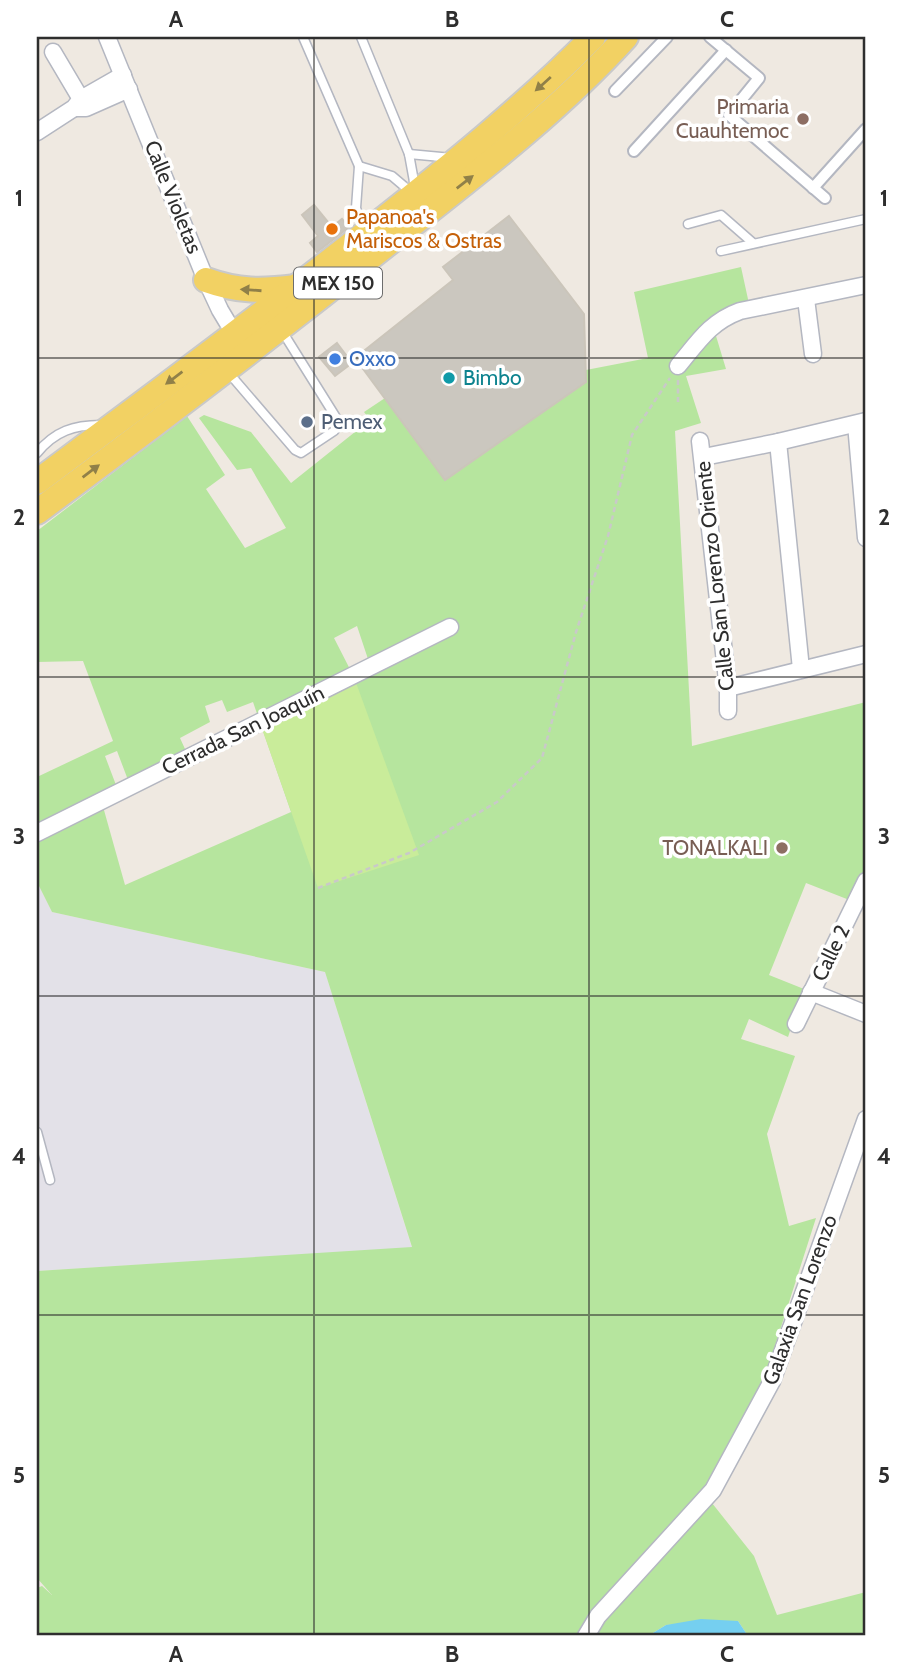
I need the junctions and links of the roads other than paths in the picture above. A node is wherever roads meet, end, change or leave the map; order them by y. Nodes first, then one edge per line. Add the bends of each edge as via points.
1 (107, 37) edge
2 (303, 37) edge
3 (360, 37) edge
4 (593, 37) edge
5 (626, 37) edge
6 (667, 37) edge
7 (710, 37) edge
8 (573, 46) edge
9 (726, 50) junction
10 (53, 52) dead end
11 (126, 82) junction
12 (615, 91) dead end
13 (80, 105) junction
14 (866, 129) edge
15 (37, 132) edge
16 (634, 151) dead end
17 (409, 154) junction
18 (458, 159) junction
19 (359, 166) junction
20 (813, 188) junction
21 (415, 194) junction
22 (825, 198) dead end
23 (866, 219) edge
24 (688, 223) dead end
25 (365, 234) junction
26 (753, 243) junction
27 (721, 251) dead end
28 (206, 279) junction
29 (866, 285) edge
30 (297, 287) junction
31 (806, 299) junction
32 (275, 319) junction
33 (241, 343) junction
34 (813, 354) dead end
35 (218, 360) junction
36 (678, 366) road end
37 (861, 422) edge
38 (111, 426) junction
39 (778, 442) junction
40 (37, 453) edge
41 (37, 482) edge
42 (37, 512) edge
43 (866, 538) edge
44 (450, 627) dead end
45 (866, 654) edge
46 (801, 669) junction
47 (728, 688) junction
48 (729, 711) dead end
49 (37, 833) edge
50 (866, 881) edge
51 (811, 992) junction
52 (866, 1014) edge
53 (796, 1024) dead end
54 (865, 1123) edge
55 (37, 1132) edge
56 (50, 1180) dead end
57 (586, 1636) edge

1 - 11 street, Calle Violetas
2 - 19 lane
3 - 17 lane
4 - 8 main road, MEX 150
32 -> 5 main road, MEX 150 via 487,165
6 - 12 street
7 - 9 street
8 -> 18 main road, MEX 150
9 - 16 street
9 - 20 street via 759,78 729,116
10 - 13 street
11 - 13 street
11 - 28 street, Calle Violetas
13 - 15 street
14 - 20 street
17 - 18 lane
17 - 21 lane
18 - 21 main road, MEX 150
19 - 21 lane via 392,176
19 - 25 lane via 356,208
20 - 22 street
21 - 25 main road, MEX 150
23 - 26 lane
24 - 26 lane via 722,215
25 - 30 main road, MEX 150
26 - 27 lane
30 -> 28 main road via 254,291
28 - 33 street, Calle Violetas
29 - 31 street
30 - 32 main road, MEX 150
31 - 34 street
31 - 36 street via 722,318
32 - 33 main road, MEX 150
32 - 35 lane via 337,419 334,431 301,453 295,450
33 - 35 main road, MEX 150
35 -> 38 main road, MEX 150
42 -> 35 main road, MEX 150
37 - 39 street
37 - 43 street
38 - 40 lane via 70,428
38 - 41 main road, MEX 150
39 - 46 street
39 - 47 street, Calle San Lorenzo Oriente via 702,449
44 - 49 street, Cerrada San Joaquín
45 - 46 street
46 - 47 street
47 - 48 street, Calle San Lorenzo Oriente
50 - 51 street, Calle 2
51 - 52 street
51 - 53 street, Calle 2
54 - 57 street, Galaxia San Lorenzo via 772,1381 713,1490 598,1616
55 - 56 lane

